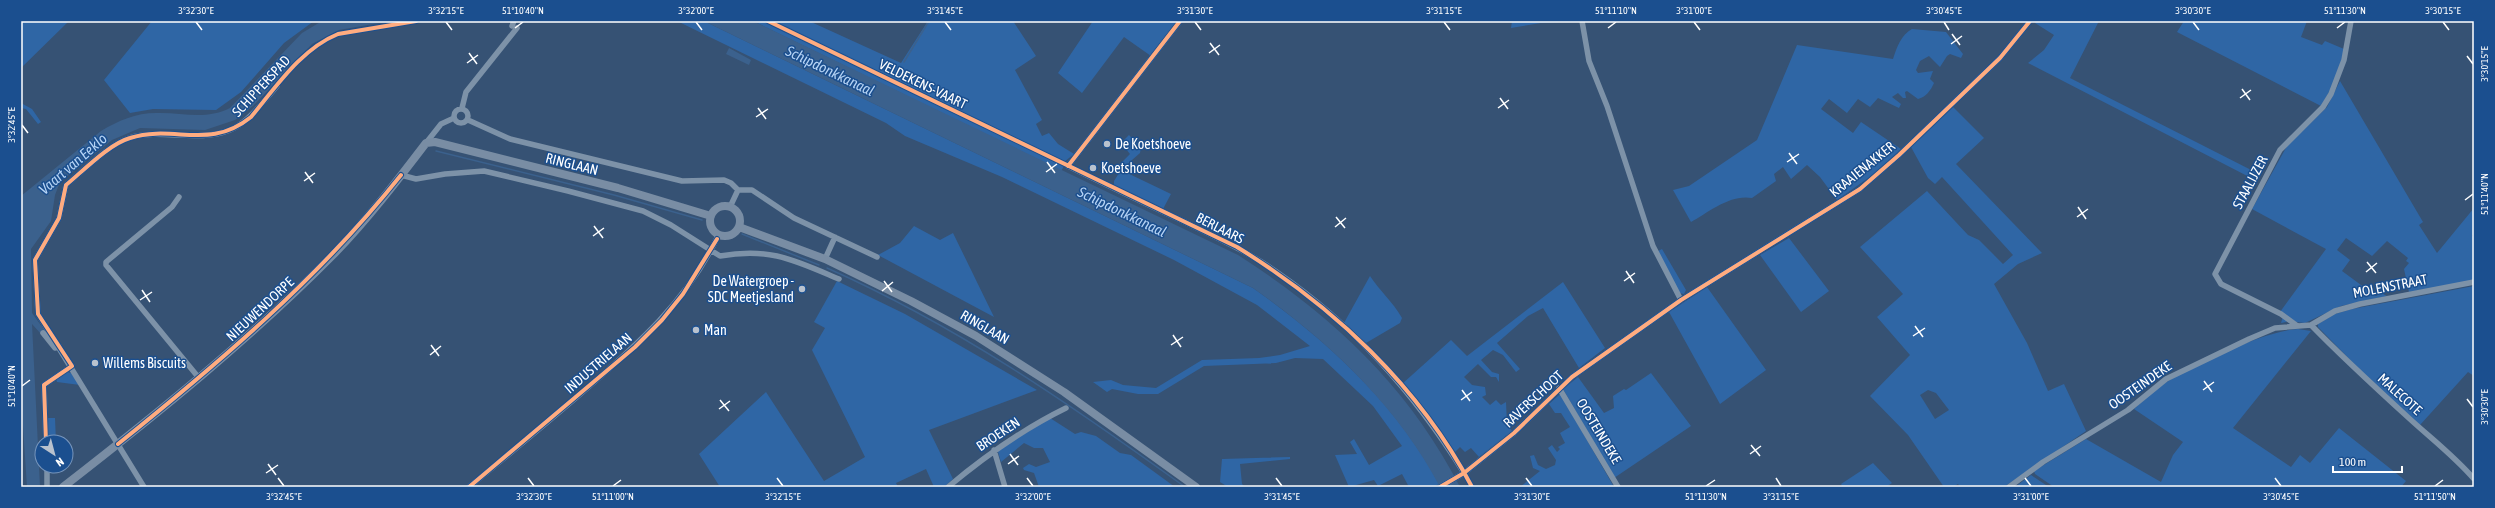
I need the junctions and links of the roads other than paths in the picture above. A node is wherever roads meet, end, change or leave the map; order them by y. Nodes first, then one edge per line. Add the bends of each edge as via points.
1 (1180, 21) edge
2 (1582, 21) edge
3 (2030, 21) edge
4 (2351, 21) edge
5 (514, 25) edge
6 (277, 86) dead end
7 (462, 108) junction
8 (454, 118) junction
9 (468, 120) junction
10 (426, 143) junction
11 (401, 175) junction
12 (738, 190) junction
13 (179, 197) dead end
14 (730, 207) junction
15 (711, 216) junction
16 (740, 227) junction
17 (718, 236) junction
18 (835, 237) junction
19 (710, 251) junction
20 (877, 257) dead end
21 (825, 259) junction
22 (839, 279) dead end
23 (2474, 282) edge
24 (1681, 300) junction
25 (2313, 323) junction
26 (2296, 325) junction
27 (43, 333) dead end
28 (58, 346) junction
29 (72, 366) junction
30 (199, 378) junction
31 (1559, 388) junction
32 (1066, 408) dead end
33 (46, 434) edge
34 (118, 444) junction
35 (994, 450) junction
36 (1464, 473) junction
37 (47, 474) edge
38 (2474, 479) edge
39 (47, 487) edge
40 (63, 487) edge
41 (144, 487) edge
42 (469, 487) edge
43 (948, 487) edge
44 (1005, 487) edge
45 (1196, 487) edge
46 (1440, 487) edge
47 (1618, 487) edge
48 (2009, 487) edge

1 - 36 street, BERLAARS via 1068,166 1236,247 1277,272 1321,304 1357,336 1390,371 1435,429
2 - 24 street via 1589,61 1607,106 1654,246
3 - 24 street, KRAAIENAKKER via 2000,58 1879,174 1828,210
4 - 26 street, STAALIJZER via 2344,60 2331,94 2323,107 2280,150 2215,274 2221,284 2281,314
5 - 7 street via 466,92
6 - 28 street, SCHIPPERSPAD via 251,117 230,130 207,136 154,133 129,138 118,143 66,185 59,218 35,260 38,314
7 - 8 street via 454,112
7 - 9 street via 468,112
8 - 9 street via 459,123
8 - 10 street via 441,124
9 - 12 street via 510,139 682,181 724,180 731,182
10 - 11 main road, NIEUWENDORPE
10 - 15 main road, RINGLAAN via 435,142 618,188
11 - 19 street, RINGLAAN via 416,179 476,171 509,177 643,211 671,225
11 - 30 main road, NIEUWENDORPE via 334,254 238,345
12 - 14 street
12 - 18 street via 752,190 789,215
13 - 30 street via 172,207 106,262 106,265
14 - 15 main road via 720,207
14 - 16 main road via 739,214
15 - 17 main road via 711,228
16 - 17 main road via 730,236
16 - 21 main road, RINGLAAN
17 - 19 street, INDUSTRIELAAN
18 - 20 street
18 - 21 street
19 - 22 street via 720,256 744,251 787,257
19 - 42 street, INDUSTRIELAAN via 662,320 635,347
21 - 45 main road, RINGLAAN via 911,301 994,347 1064,392
23 - 25 street, MOLENSTRAAT via 2360,304 2335,311
24 - 31 street, RAVERSCHOOT
25 - 26 street, OOSTEINDEKE
25 - 38 street, MALECOTE via 2366,379 2443,446
26 - 48 street, OOSTEINDEKE via 2275,328 2166,379 2128,410 2043,462
27 - 28 street via 55,348
28 - 29 street, SCHIPPERSPAD
29 - 33 street via 44,385
29 - 34 street, SCHIPPERSPAD
30 - 34 main road, NIEUWENDORPE
31 - 36 street, RAVERSCHOOT via 1514,433
31 - 47 street, OOSTEINDEKE
32 - 35 street, BROEKEN via 1038,422
34 - 40 main road, NIEUWENDORPE
34 - 41 street, SCHIPPERSPAD
35 - 43 street, BROEKEN
35 - 44 street
36 - 46 street, RAVERSCHOOT
37 - 39 street

